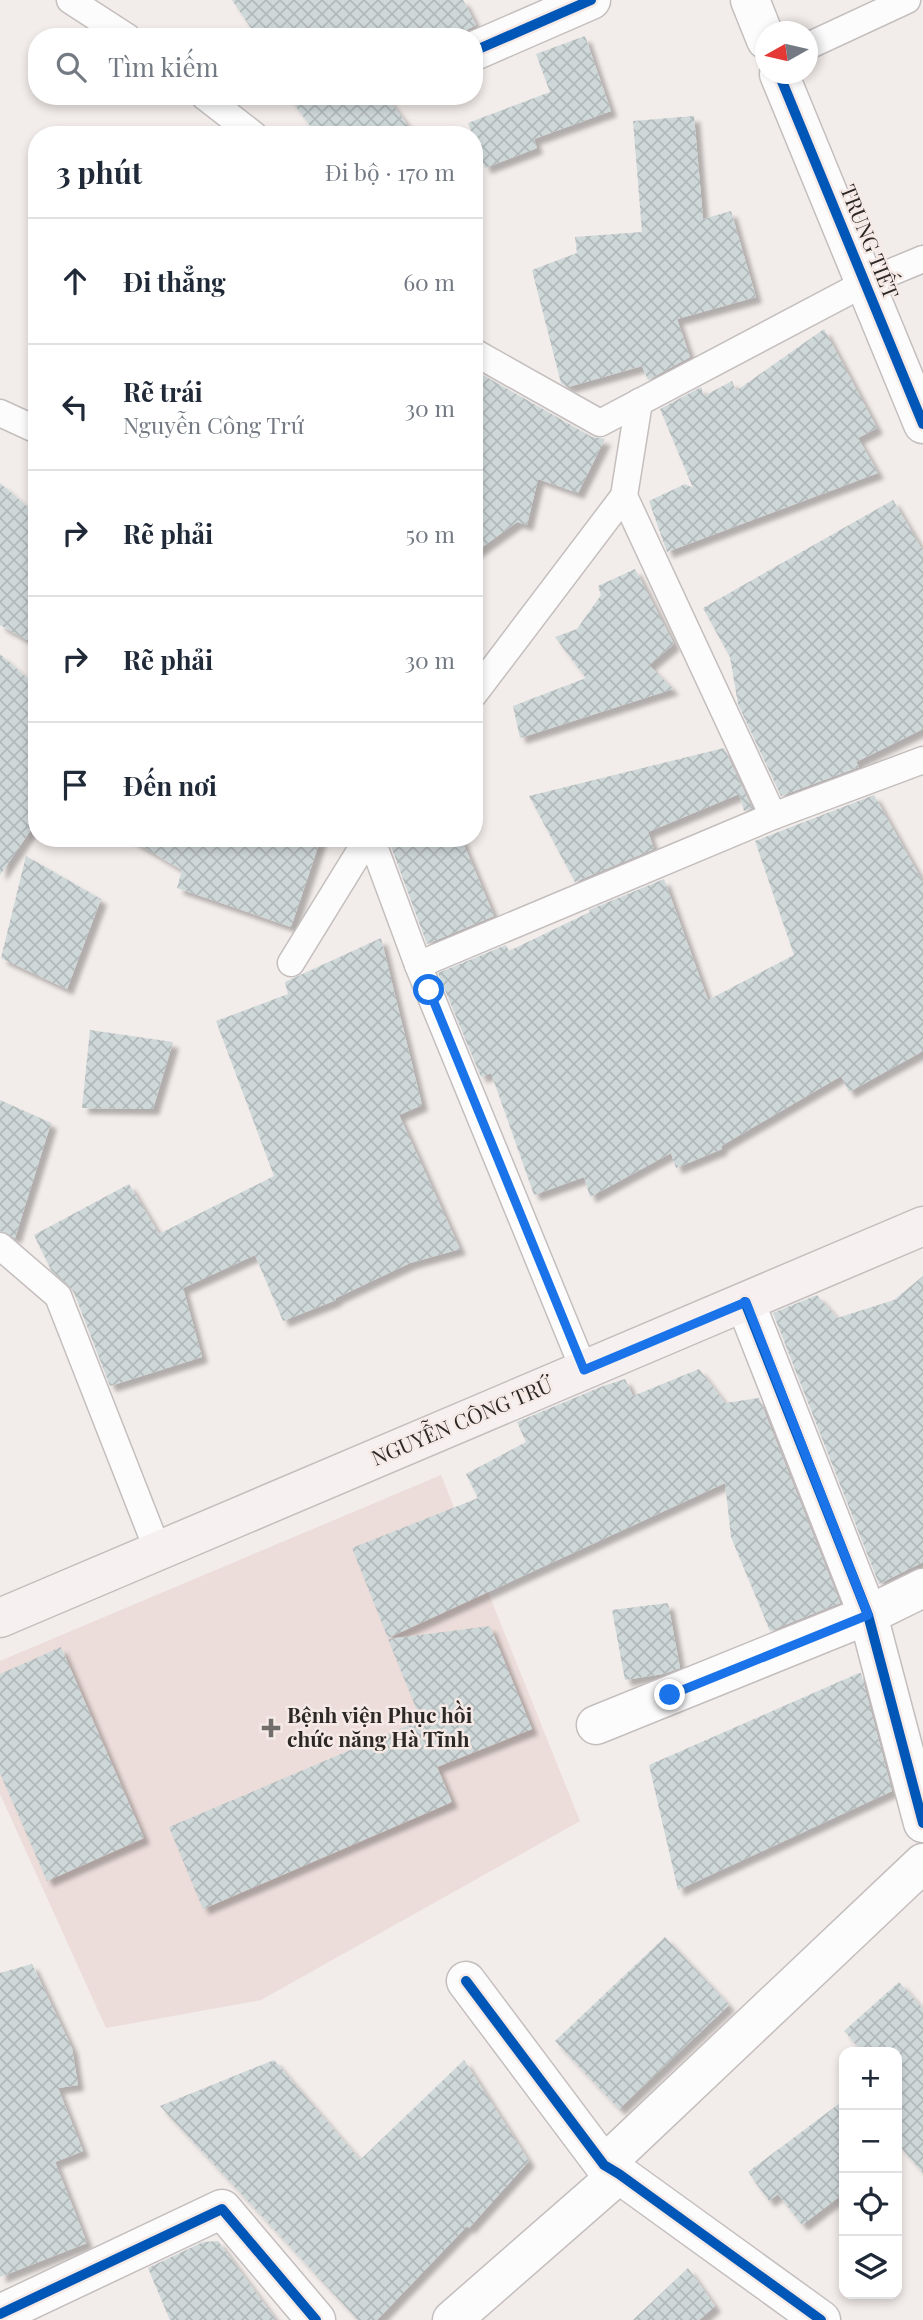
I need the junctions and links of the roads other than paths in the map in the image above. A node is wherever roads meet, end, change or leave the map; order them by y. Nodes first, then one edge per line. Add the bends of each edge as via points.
1 (70, 0) edge
2 (591, 0) edge
3 (750, 0) edge
4 (907, 0) edge
5 (758, 21) edge
6 (113, 28) edge
7 (818, 41) edge
8 (483, 47) edge
9 (783, 84) edge
10 (216, 105) edge
11 (242, 126) edge
12 (923, 259) edge
13 (865, 283) junction
14 (483, 357) edge
15 (639, 402) junction
16 (0, 413) edge
17 (923, 424) edge
18 (28, 426) edge
19 (624, 496) junction
20 (483, 682) edge
21 (923, 760) edge
22 (773, 816) junction
23 (363, 847) edge
24 (372, 847) edge
25 (291, 963) dead end
26 (418, 965) junction
27 (923, 1226) edge
28 (0, 1246) edge
29 (746, 1302) junction
30 (584, 1370) junction
31 (158, 1551) junction
32 (923, 1588) edge
33 (868, 1615) junction
34 (0, 1618) edge
35 (596, 1725) dead end
36 (923, 1823) edge
37 (923, 1863) edge
38 (466, 1981) dead end
39 (612, 2170) junction
40 (0, 2314) edge
41 (316, 2320) edge
42 (452, 2320) edge
43 (821, 2320) edge

1 - 6 lane
2 - 8 street
3 - 5 street
4 - 7 lane
9 - 13 street, TRUNG TIẾT
10 - 11 lane
12 - 13 lane
13 - 15 lane
13 - 17 street, TRUNG TIẾT
14 - 15 lane via 600,423
15 - 19 lane
16 - 18 lane
19 - 20 lane
19 - 22 lane
21 - 22 lane
22 - 26 lane
23 - 25 lane
24 - 26 lane
26 - 30 lane
27 - 29 main road, NGUYỄN CÔNG TRỨ
28 - 31 lane via 58,1296
29 - 30 main road, NGUYỄN CÔNG TRỨ
29 - 33 street
30 - 31 main road, NGUYỄN CÔNG TRỨ
31 - 34 main road, NGUYỄN CÔNG TRỨ
32 - 33 street
33 - 35 street
33 - 36 street
37 - 39 street
38 - 39 street
39 - 42 street
39 - 43 street
40 - 41 street via 222,2209

